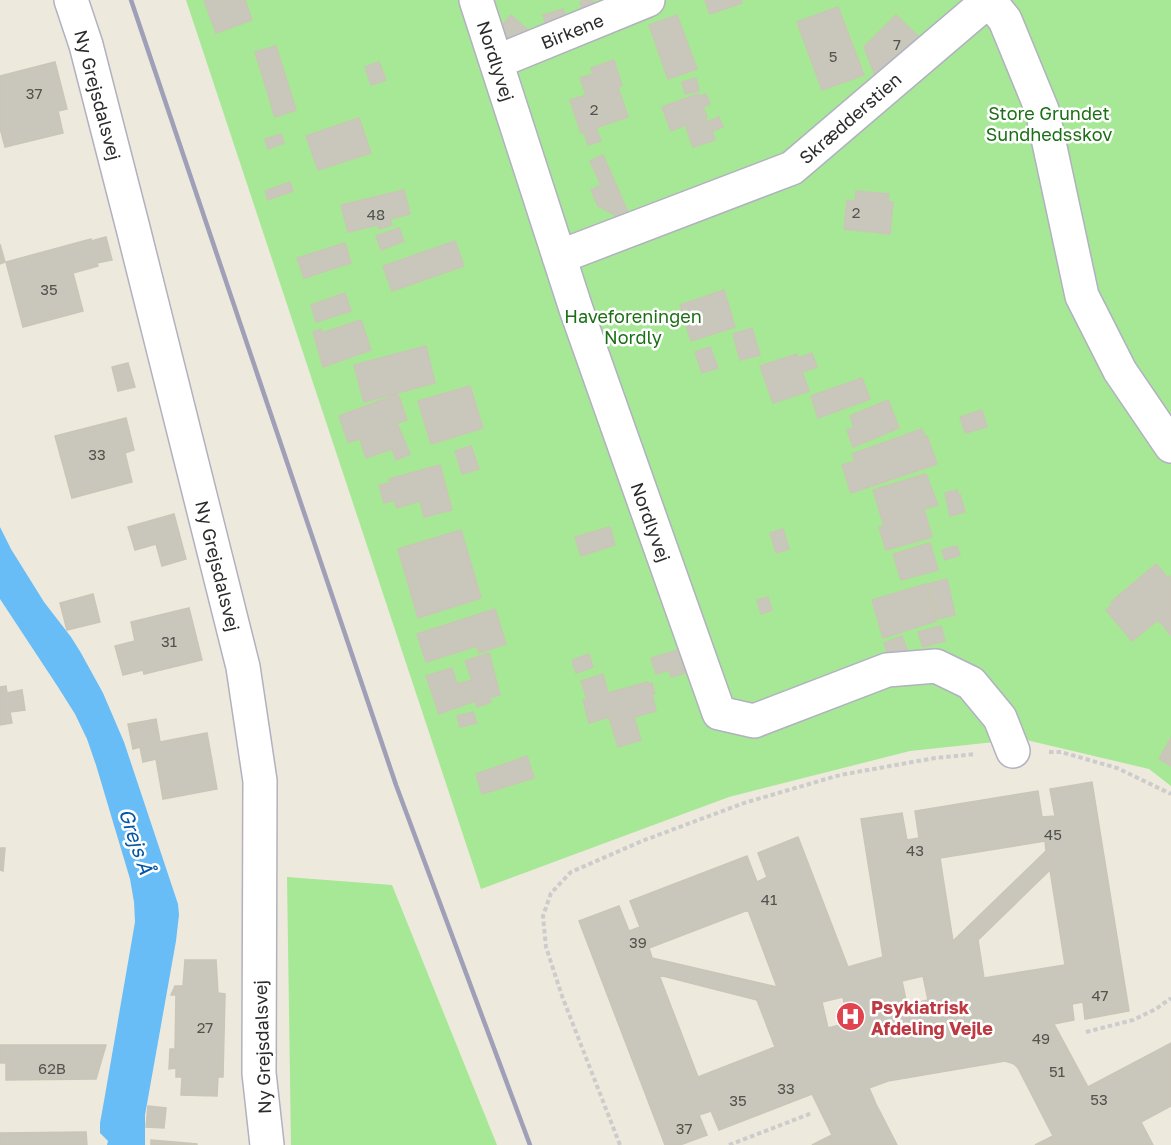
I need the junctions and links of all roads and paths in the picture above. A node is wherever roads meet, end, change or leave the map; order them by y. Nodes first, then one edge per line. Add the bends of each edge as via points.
1 (71, 0) edge
2 (476, 0) edge
3 (648, 0) edge
4 (994, 7) edge
5 (496, 62) junction
6 (559, 257) junction
7 (1171, 446) edge
8 (1013, 751) junction
9 (1171, 794) edge
10 (1171, 998) edge
11 (1086, 1032) dead end
12 (812, 1113) dead end
13 (267, 1145) edge
14 (620, 1145) edge
15 (729, 1145) edge

1 - 13 street, Ny Grejsdalsvej via 86,45 243,667 260,781 259,1073
2 - 5 street, Nordlyvej
3 - 5 street, Birkene
4 - 6 street, Skrædderstien via 792,168
4 - 7 street via 1042,110 1082,296 1120,370
5 - 6 street, Nordlyvej
6 - 8 street, Nordlyvej via 719,713 754,721 887,670 936,666 971,683 1000,718
8 - 9 path via 1061,752 1117,768
8 - 14 path via 935,758 840,775 744,803 642,841 571,873 551,893 543,916 546,947 561,996
10 - 11 path via 1133,1020
12 - 15 path

